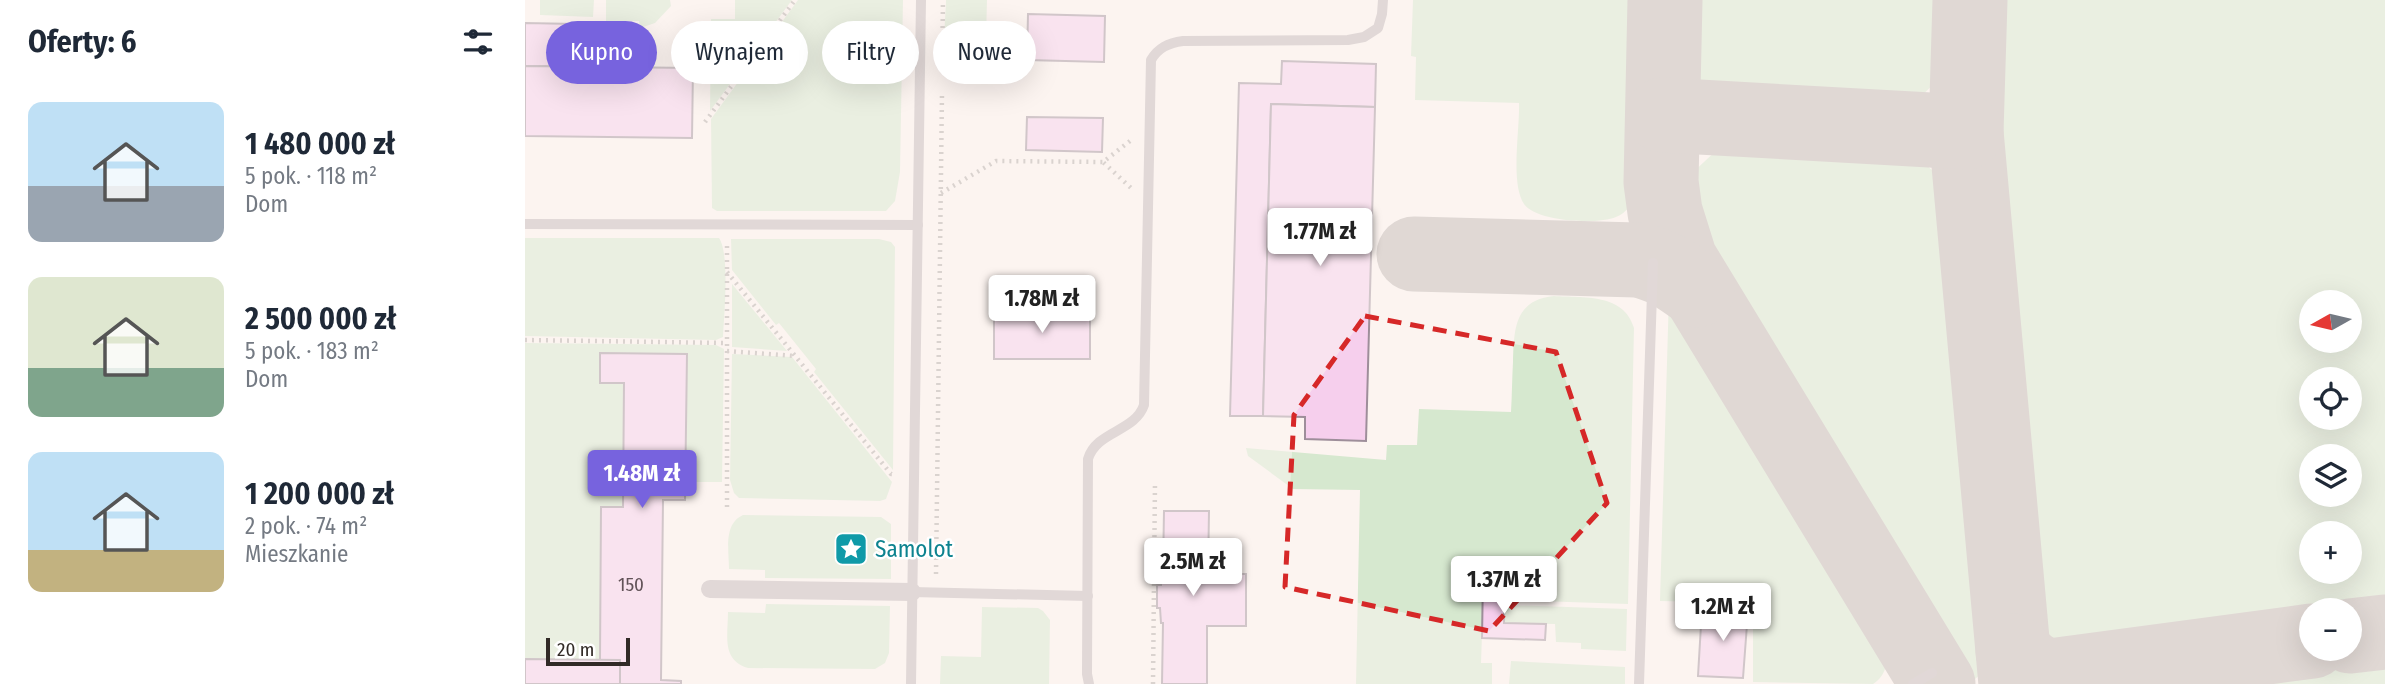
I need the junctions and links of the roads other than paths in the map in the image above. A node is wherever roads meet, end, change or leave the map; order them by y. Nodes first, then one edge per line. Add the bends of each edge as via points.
1 (921, 0) edge
2 (1383, 0) edge
3 (525, 224) edge
4 (918, 226) junction
5 (1653, 263) dead end
6 (711, 589) dead end
7 (912, 592) junction
8 (1088, 596) junction
9 (1931, 673) dead end
10 (911, 684) edge
11 (1089, 684) edge
12 (1639, 684) edge
13 (1913, 684) edge

1 - 4 lane
2 - 8 lane via 1378,28 1354,39 1182,41 1167,44 1151,60 1144,405 1138,418 1091,451
3 - 4 lane
4 - 7 lane
5 - 12 lane
6 - 7 street
7 - 8 lane
7 - 10 lane
8 - 11 lane
9 - 13 lane

